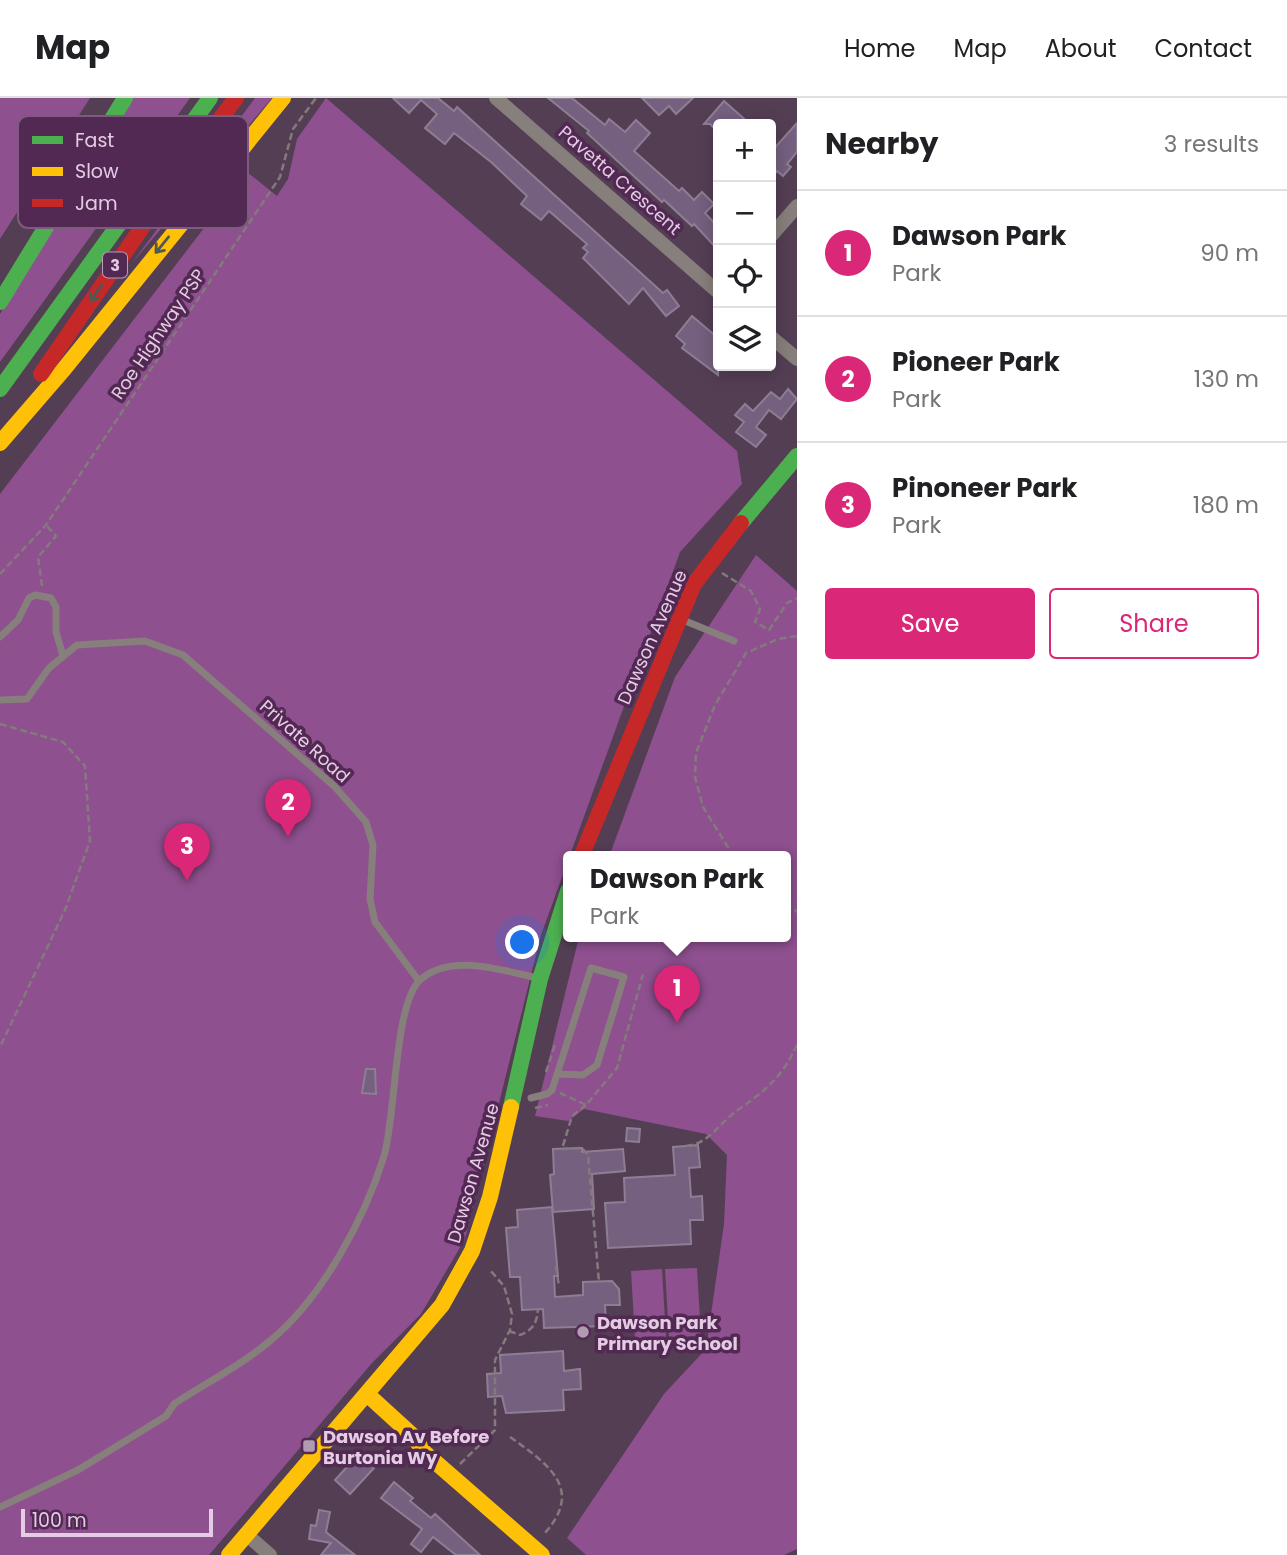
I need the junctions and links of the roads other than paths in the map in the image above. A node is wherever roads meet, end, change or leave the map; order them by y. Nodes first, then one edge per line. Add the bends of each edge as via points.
1 (125, 98) edge
2 (209, 98) edge
3 (236, 98) edge
4 (283, 98) edge
5 (496, 98) edge
6 (114, 116) edge
7 (196, 116) edge
8 (223, 116) edge
9 (248, 141) edge
10 (797, 206) edge
11 (45, 228) edge
12 (116, 228) edge
13 (142, 228) edge
14 (178, 228) edge
15 (776, 230) edge
16 (713, 288) edge
17 (0, 302) edge
18 (776, 341) edge
19 (797, 359) edge
20 (0, 389) edge
21 (0, 436) edge
22 (0, 443) edge
23 (797, 456) edge
24 (679, 618) junction
25 (0, 637) edge
26 (734, 641) road end
27 (63, 656) junction
28 (0, 700) edge
29 (583, 851) edge
30 (563, 909) edge
31 (540, 979) junction
32 (419, 981) junction
33 (557, 1074) junction
34 (531, 1098) dead end
35 (363, 1401) junction
36 (0, 1507) edge
37 (247, 1535) junction
38 (541, 1547) edge
39 (229, 1555) edge
40 (270, 1555) edge

1 - 6 main road
2 - 7 main road, 3
3 -> 8 main road, 3
4 -> 9 main road
5 - 16 street, Pavetta Crescent
10 - 15 street
11 - 17 main road
12 - 20 main road, 3
13 -> 21 main road, 3
14 -> 22 main road
18 - 19 street
23 - 24 main road, Dawson Avenue via 720,548 694,584
24 - 26 lane
24 - 29 main road, Dawson Avenue
25 - 27 lane via 18,620 29,598 42,595 51,598 56,607 56,632
27 - 28 lane, Private Road via 49,667 27,699
27 - 32 lane, Private Road via 77,645 145,640 183,655 334,786 366,821 373,845 370,899 375,922
30 - 31 main road, Dawson Avenue
31 - 32 lane via 474,966 444,967
31 - 35 main road, Dawson Avenue via 490,1196 472,1251 442,1305
32 - 36 lane via 403,1013 384,1155 355,1230 301,1311 271,1341 174,1404 166,1416 78,1469
33 - 33 lane via 591,968 624,978 597,1065 583,1075
33 - 34 lane via 552,1090
35 - 37 main road, Dawson Avenue
35 - 38 main road via 413,1436 425,1453
37 - 39 main road, Dawson Avenue
37 - 40 street

